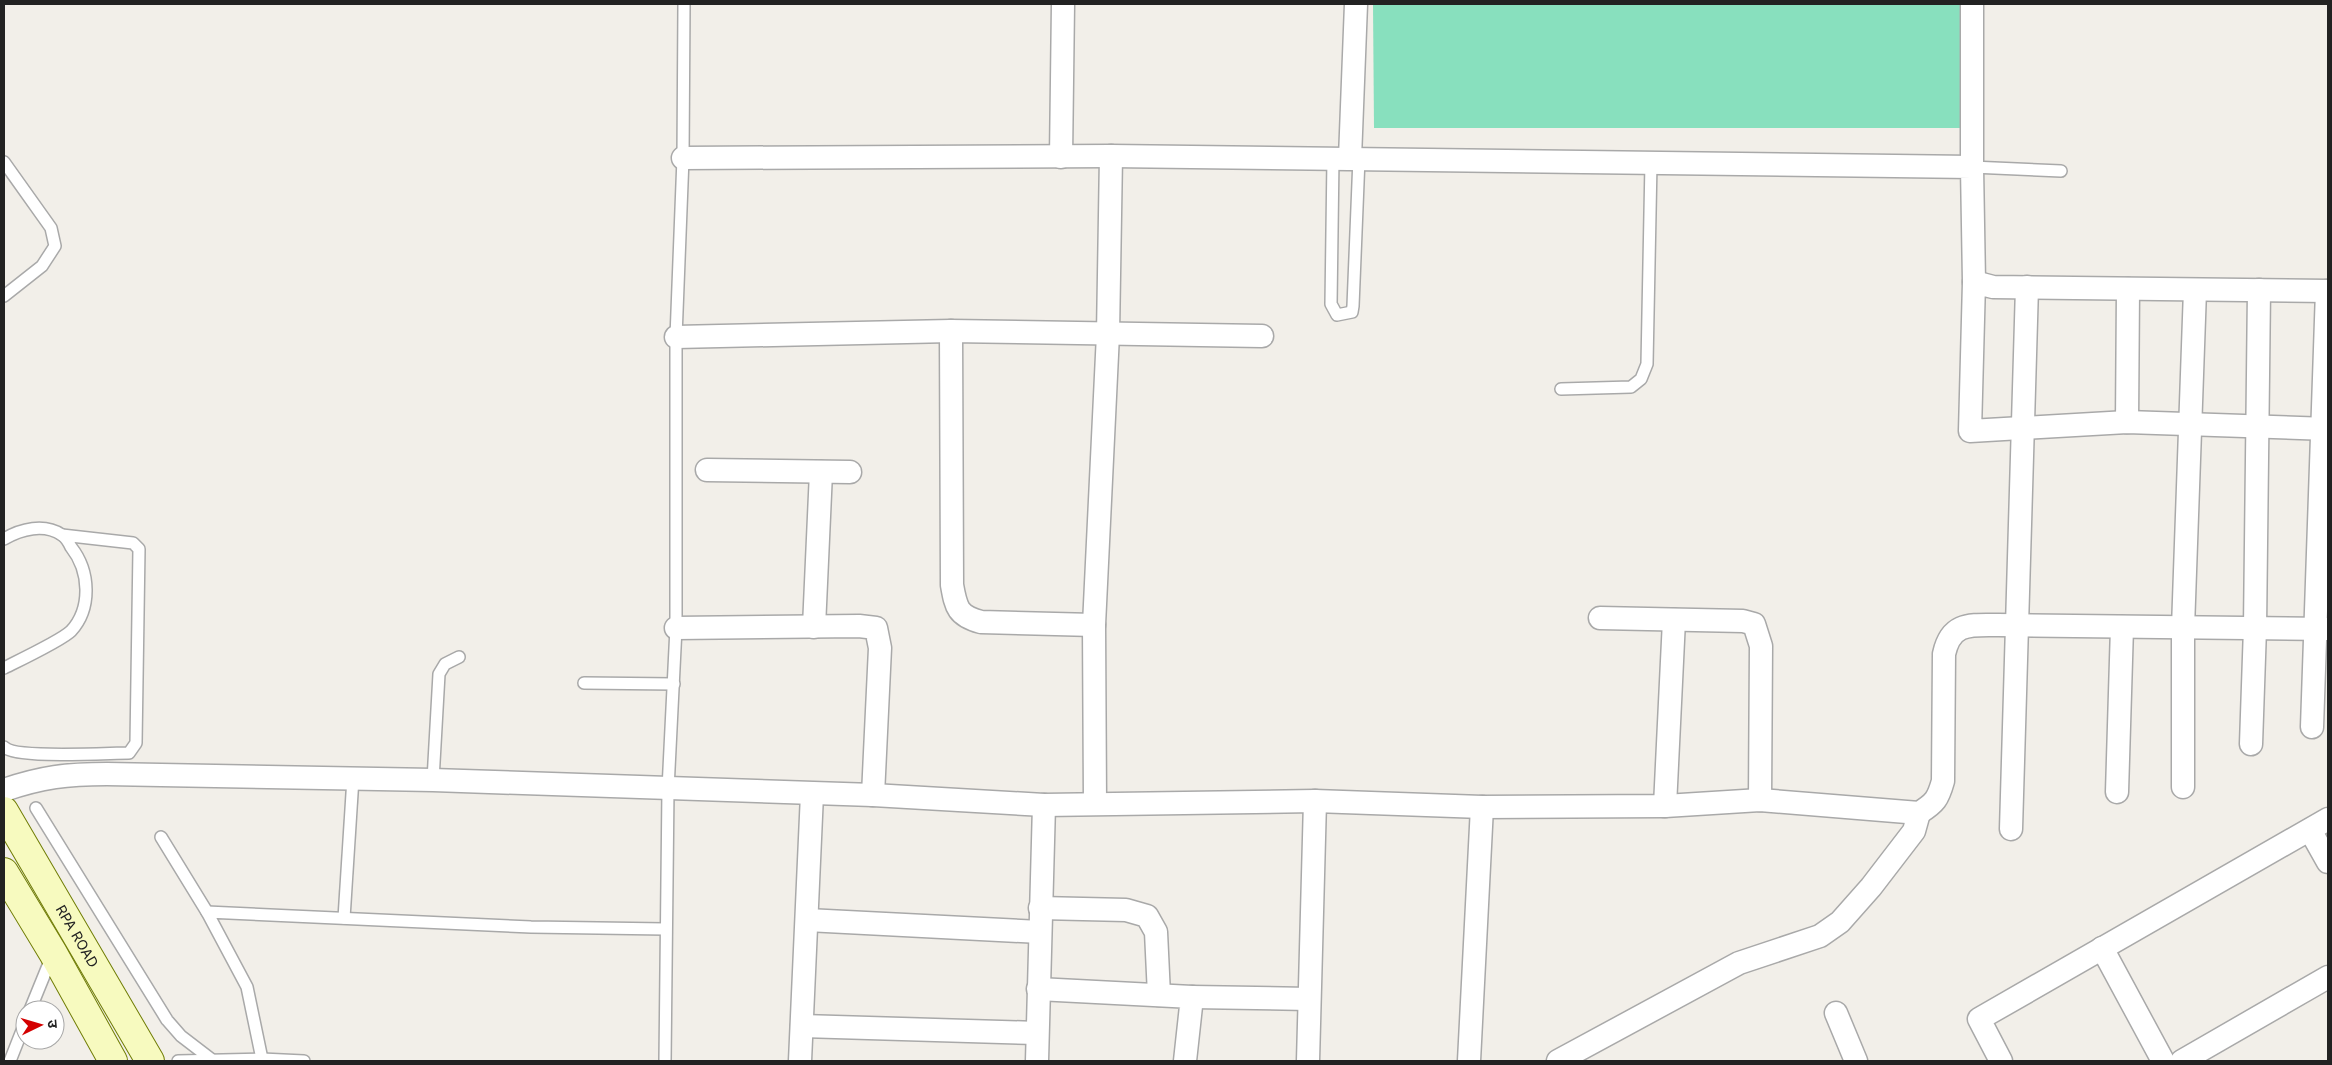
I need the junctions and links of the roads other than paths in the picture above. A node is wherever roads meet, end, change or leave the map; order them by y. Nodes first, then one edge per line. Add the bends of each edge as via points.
1 (684, 4) edge
2 (1063, 4) edge
3 (1356, 4) edge
4 (1972, 4) edge
5 (1111, 156) junction
6 (1061, 157) junction
7 (684, 158) junction
8 (1347, 158) junction
9 (4, 162) edge
10 (1651, 163) junction
11 (1972, 167) junction
12 (2061, 171) dead end
13 (1974, 282) junction
14 (2027, 287) junction
15 (2128, 289) junction
16 (2195, 290) junction
17 (2258, 290) junction
18 (2328, 291) edge
19 (4, 296) edge
20 (952, 331) junction
21 (1108, 334) junction
22 (1262, 336) dead end
23 (676, 337) junction
24 (1561, 389) dead end
25 (2126, 422) junction
26 (2190, 425) junction
27 (2257, 427) junction
28 (2326, 429) edge
29 (2024, 430) junction
30 (707, 470) dead end
31 (821, 472) junction
32 (850, 472) dead end
33 (62, 535) junction
34 (4, 538) edge
35 (1600, 618) dead end
36 (1674, 620) junction
37 (1094, 625) junction
38 (2016, 625) junction
39 (814, 627) junction
40 (2122, 627) junction
41 (676, 628) junction
42 (2183, 628) junction
43 (2254, 628) junction
44 (2323, 630) edge
45 (459, 657) dead end
46 (4, 668) edge
47 (584, 683) dead end
48 (674, 684) junction
49 (2312, 727) dead end
50 (2251, 744) dead end
51 (4, 747) edge
52 (353, 778) junction
53 (432, 780) junction
54 (2183, 787) dead end
55 (668, 789) junction
56 (4, 790) edge
57 (2117, 792) dead end
58 (812, 794) junction
59 (872, 795) junction
60 (1760, 800) junction
61 (1315, 802) junction
62 (1096, 803) junction
63 (1044, 805) junction
64 (1665, 806) junction
65 (1482, 807) junction
66 (36, 808) dead end
67 (4, 811) edge
68 (1919, 813) junction
69 (2319, 824) edge
70 (2011, 829) dead end
71 (161, 836) dead end
72 (2328, 862) edge
73 (4, 872) edge
74 (1040, 908) junction
75 (206, 912) junction
76 (344, 918) junction
77 (807, 920) junction
78 (665, 929) junction
79 (1040, 932) junction
80 (2102, 948) junction
81 (53, 953) junction
82 (2328, 978) edge
83 (1038, 989) junction
84 (1159, 995) junction
85 (1192, 997) junction
86 (1309, 999) junction
87 (34, 1000) edge
88 (1836, 1013) dead end
89 (802, 1026) junction
90 (1037, 1033) junction
91 (15, 1048) edge
92 (211, 1059) junction
93 (262, 1059) junction
94 (279, 1060) edge
95 (10, 1061) edge
96 (113, 1061) edge
97 (150, 1061) edge
98 (178, 1061) edge
99 (304, 1061) edge
100 (665, 1061) edge
101 (800, 1061) edge
102 (1036, 1061) edge
103 (1185, 1061) edge
104 (1308, 1061) edge
105 (1469, 1061) edge
106 (1558, 1061) edge
107 (1856, 1061) edge
108 (2001, 1061) edge
109 (2163, 1061) edge
110 (2182, 1061) edge

1 - 7 lane
2 - 6 street
3 - 8 street
4 - 11 street
5 - 6 street
5 - 8 street
5 - 21 street
6 - 7 street
7 - 23 lane
8 - 8 lane via 1331,304 1337,315 1352,312 1354,306
8 - 10 street
9 - 19 lane via 51,228 55,246 42,266
10 - 11 street
10 - 24 lane via 1647,364 1641,379 1631,387
11 - 12 lane
11 - 13 street
13 - 14 street via 1992,287
13 - 29 street via 1970,431
14 - 15 street
14 - 29 street
15 - 16 street
15 - 25 street
16 - 17 street
16 - 26 street
17 - 18 street
17 - 27 street
18 - 28 street
20 - 21 street
20 - 23 street
20 - 37 street via 952,585 956,605 967,618 982,622
21 - 22 street
21 - 37 street
23 - 41 lane
25 - 26 street
25 - 29 street
26 - 27 street
26 - 42 street
27 - 28 street
27 - 43 street
28 - 44 street
29 - 38 street
30 - 31 street
31 - 32 street
31 - 39 street
33 - 34 lane via 41,528 16,532
33 - 46 lane via 77,554 85,572 83,612 70,632
33 - 51 lane via 133,543 139,549 136,743 129,753 26,754
35 - 36 street
36 - 60 street via 1754,624 1761,646
36 - 64 street
37 - 62 street
38 - 40 street
38 - 68 street via 1972,624 1958,629 1947,640 1944,654 1943,781 1938,798
38 - 70 street
39 - 41 street
39 - 59 street via 876,628 880,648
40 - 42 street
40 - 57 street
41 - 48 lane
42 - 43 street
42 - 54 street
43 - 44 street
43 - 50 street
44 - 49 street
45 - 53 lane via 445,664 439,674
47 - 48 lane
48 - 55 lane
52 - 53 street
52 - 56 street via 66,774
52 - 76 lane
53 - 55 street
55 - 58 street
55 - 78 lane
58 - 59 street
58 - 77 street
59 - 63 street
60 - 64 street
60 - 68 street
61 - 62 street
61 - 65 street
61 - 86 street
62 - 63 street
63 - 74 street
64 - 65 street
65 - 105 street
66 - 92 lane via 167,1020 181,1036
67 - 97 street, RPA ROAD
68 - 106 street via 1914,831 1871,887 1840,922 1820,936 1739,963
69 - 72 street
69 - 80 street
71 - 75 lane
73 - 81 street
74 - 79 street
74 - 84 street via 1126,910 1147,916 1156,932
75 - 76 lane
75 - 93 lane via 247,987
76 - 78 lane
77 - 79 street
77 - 89 street
78 - 100 lane
79 - 83 street
80 - 108 street via 1979,1018
80 - 109 street
81 - 87 lane
81 - 96 street
82 - 110 street
83 - 84 street
83 - 90 street
84 - 85 street
85 - 86 street
85 - 103 street
86 - 104 street
88 - 107 street
89 - 90 street
89 - 101 street
90 - 102 street
91 - 95 lane
92 - 93 lane
92 - 98 lane
93 - 94 lane
94 - 99 lane

